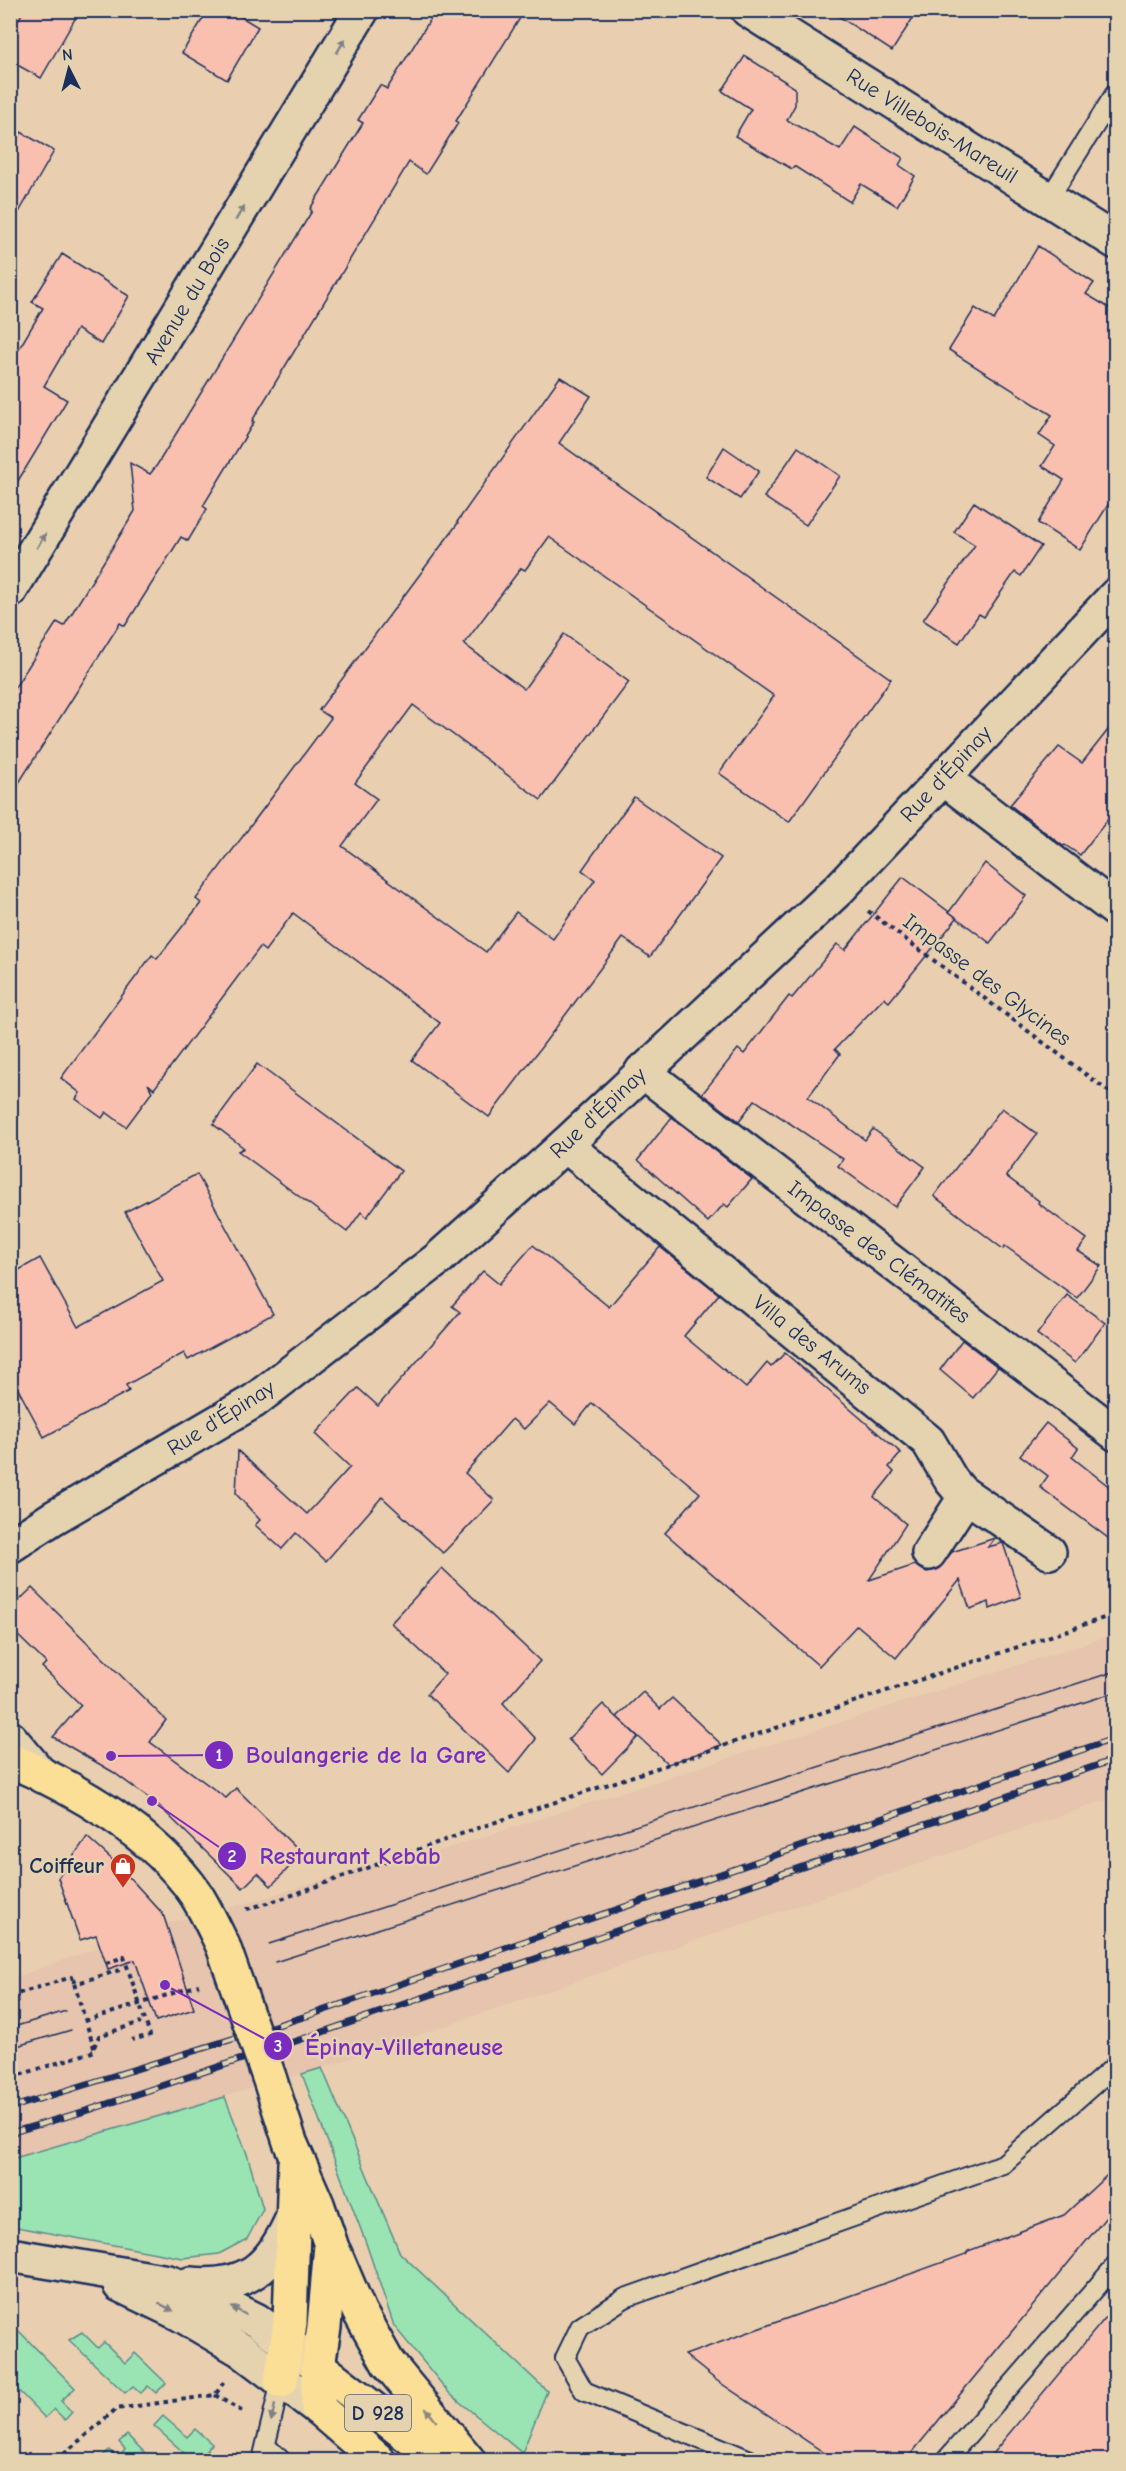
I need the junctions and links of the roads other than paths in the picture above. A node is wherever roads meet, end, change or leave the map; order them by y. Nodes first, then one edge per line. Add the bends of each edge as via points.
1 (362, 10) edge
2 (748, 10) edge
3 (1116, 92) edge
4 (1048, 200) junction
5 (1116, 242) edge
6 (10, 591) edge
7 (1116, 596) edge
8 (943, 777) junction
9 (1116, 910) edge
10 (642, 1071) junction
11 (565, 1144) junction
12 (1116, 1434) edge
13 (966, 1496) junction
14 (10, 1546) edge
15 (1049, 1552) dead end
16 (929, 1553) dead end
17 (10, 1738) edge
18 (10, 1760) edge
19 (42, 1776) junction
20 (1116, 2065) edge
21 (295, 2153) junction
22 (293, 2217) junction
23 (331, 2245) junction
24 (10, 2255) edge
25 (74, 2265) junction
26 (1116, 2265) edge
27 (168, 2282) junction
28 (288, 2343) junction
29 (318, 2366) junction
30 (281, 2381) junction
31 (318, 2408) junction
32 (264, 2453) edge
33 (281, 2460) edge
34 (378, 2460) edge
35 (439, 2460) edge
36 (468, 2460) edge
37 (750, 2460) edge
38 (946, 2460) edge

6 -> 1 street, Avenue du Bois
2 - 4 street, Rue Villebois-Mareuil
3 - 4 lane
4 - 5 street, Rue Villebois-Mareuil
7 - 8 street, Rue d'Épinay
8 - 9 street
8 - 10 street, Rue d'Épinay via 839,889
10 - 11 street, Rue d'Épinay
10 - 12 street, Impasse des Clématites
11 - 13 street, Villa des Arums via 928,1441 951,1480
11 - 14 street, Rue d'Épinay via 438,1259 254,1401
13 - 15 street, Villa des Arums
13 - 16 street
17 - 19 street
18 - 19 main road, D 928
19 - 21 main road, D 928, bridge via 93,1802 130,1828 194,1892 223,1946
20 - 37 lane via 1003,2164 625,2298 580,2326 565,2358 584,2391
21 - 22 main road, D 928
21 - 23 main road, D 928
22 - 27 street via 284,2239 264,2265 242,2280 217,2284
22 - 28 main road, D 928
23 - 29 main road, D 928
36 -> 23 main road via 388,2363 359,2311
24 - 25 street
25 - 27 street
25 -> 30 street via 189,2319 241,2350
26 - 38 lane
28 -> 27 street via 231,2306
28 - 29 street
28 - 30 main road, D 928
29 - 31 main road, D 928
29 - 35 main road, D 928
30 - 31 street
30 -> 32 lane
31 - 34 main road, D 928
32 - 33 lane

